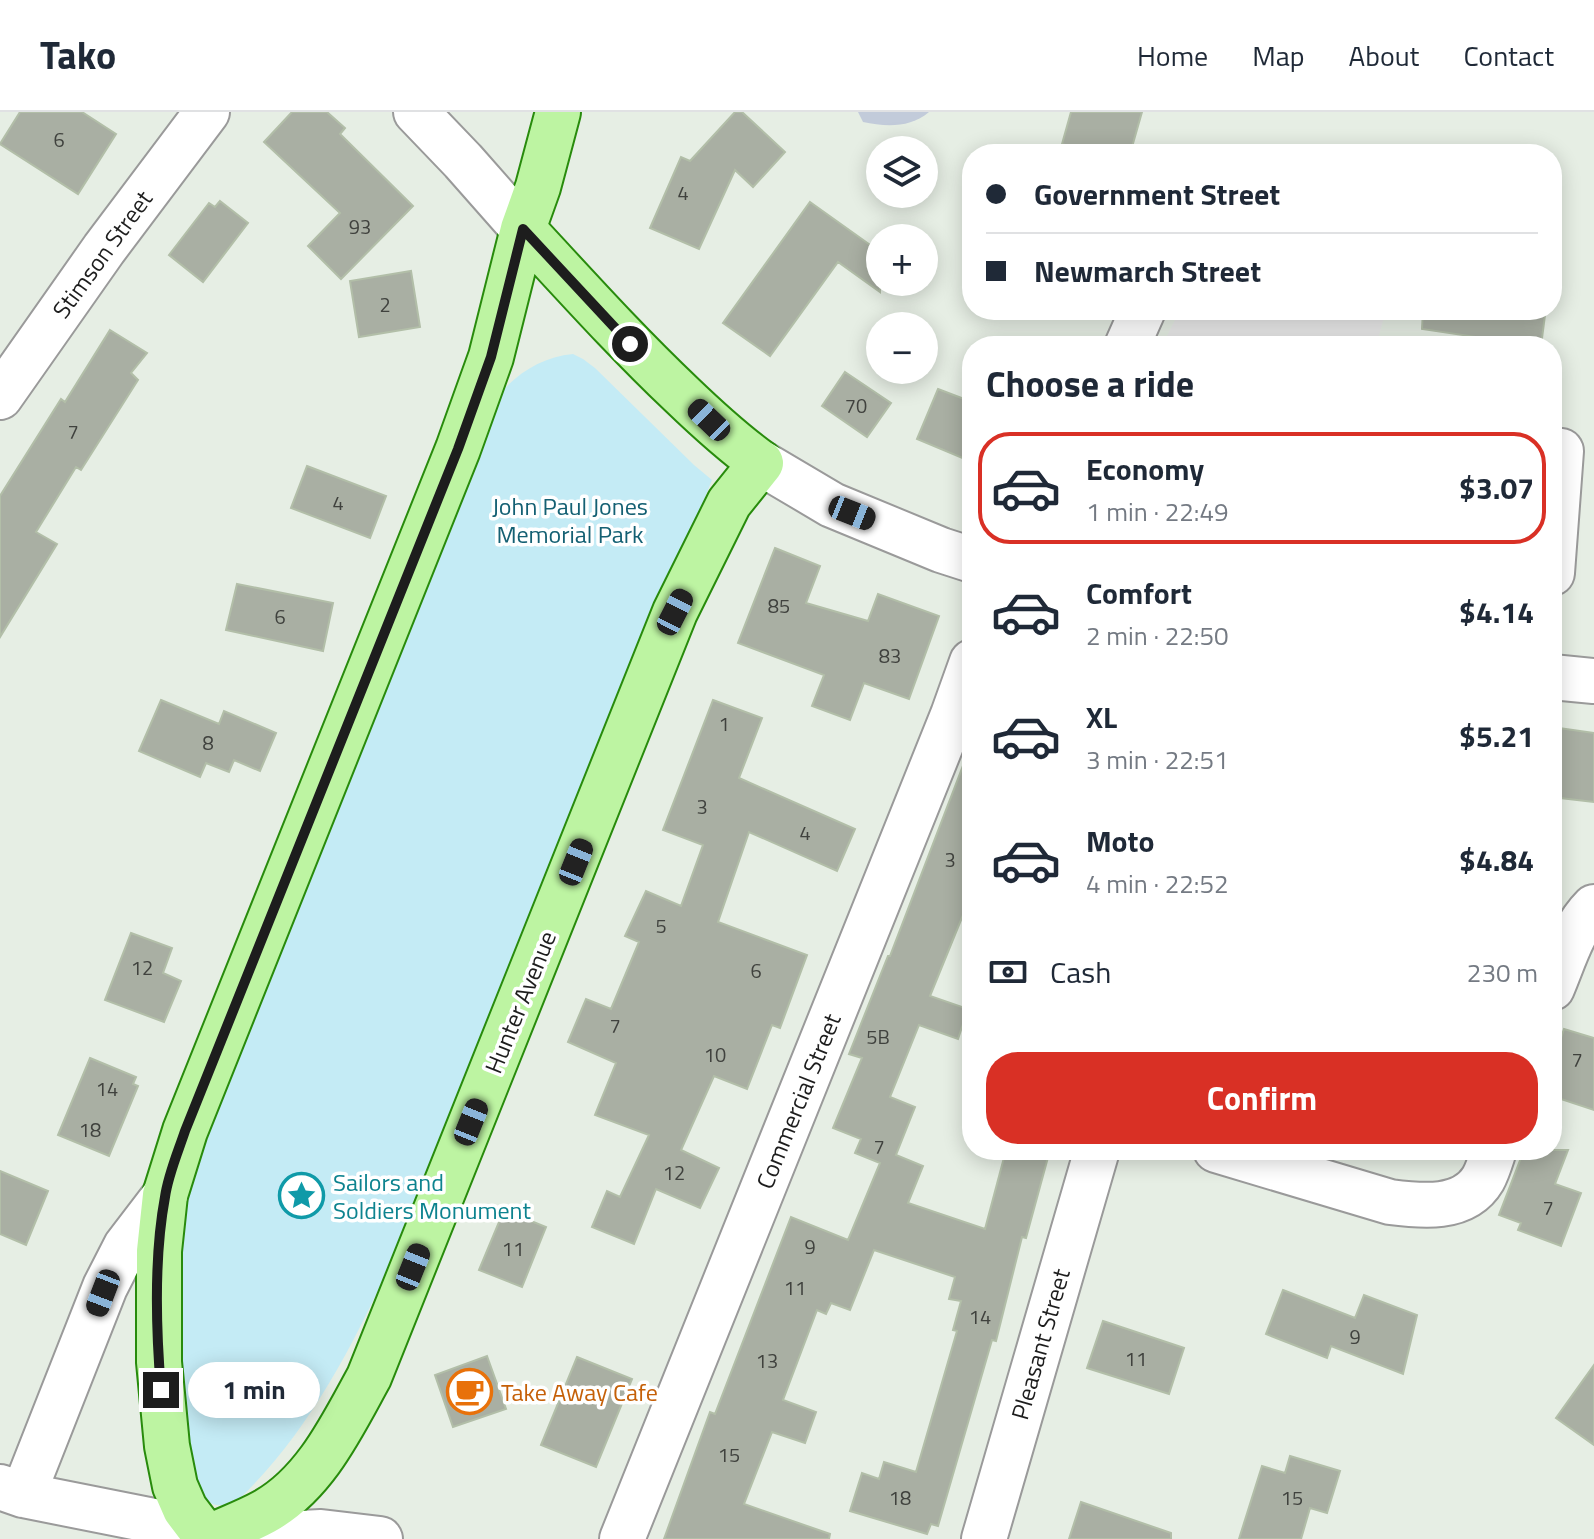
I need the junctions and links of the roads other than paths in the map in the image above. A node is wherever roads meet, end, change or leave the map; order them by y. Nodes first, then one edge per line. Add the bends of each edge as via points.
1 (207, 112) edge
2 (416, 112) edge
3 (558, 112) edge
4 (523, 229) junction
5 (0, 397) edge
6 (761, 463) junction
7 (962, 556) edge
8 (1562, 678) edge
9 (1594, 681) edge
10 (962, 688) edge
11 (1594, 907) edge
12 (1562, 963) edge
13 (1094, 1160) edge
14 (1249, 1160) edge
15 (1490, 1160) edge
16 (165, 1195) junction
17 (12, 1491) edge
18 (207, 1538) edge
19 (380, 1539) edge
20 (622, 1539) edge
21 (984, 1539) edge

1 - 5 street, Stimson Street
2 - 4 street
3 - 4 main road
4 - 6 main road via 671,385
4 - 16 main road via 491,357 458,449 185,1131
6 - 7 street via 832,505
6 - 18 main road, Hunter Avenue via 729,503 675,612 369,1377 333,1442 299,1486 265,1511
8 - 9 street
10 - 20 street, Commercial Street
11 - 12 street via 1576,929
13 - 21 street, Pleasant Street
14 - 15 street via 1390,1202 1433,1205 1471,1193
16 - 17 street via 126,1246
16 - 18 main road via 159,1348 167,1446 175,1486
17 - 18 street via 154,1521
18 - 19 street via 321,1532

